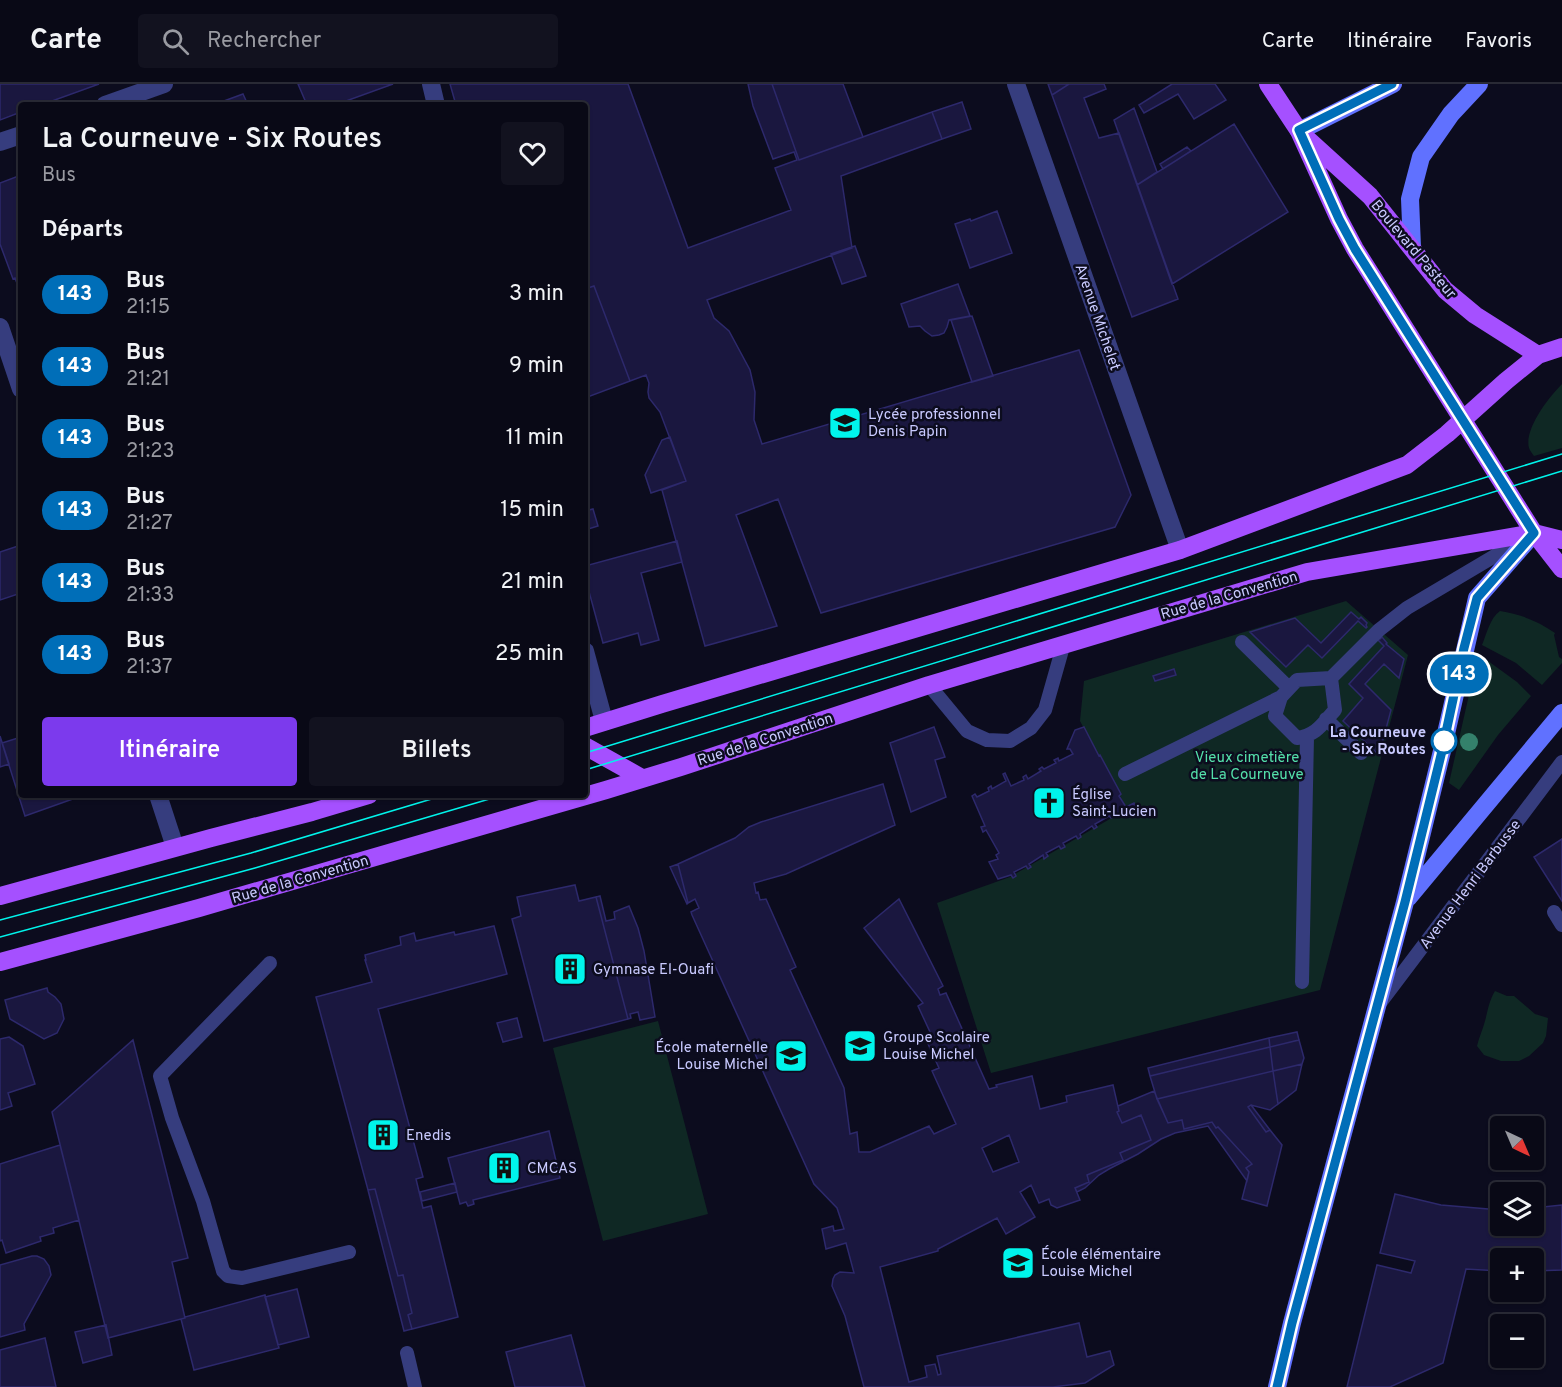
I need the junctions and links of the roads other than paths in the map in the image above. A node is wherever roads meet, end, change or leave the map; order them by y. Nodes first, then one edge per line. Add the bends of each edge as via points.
1 (164, 84) edge
2 (431, 84) edge
3 (1016, 84) edge
4 (1268, 84) edge
5 (1393, 84) edge
6 (1479, 84) edge
7 (1375, 88) edge
8 (113, 102) edge
9 (435, 102) edge
10 (1299, 130) junction
11 (18, 136) edge
12 (0, 142) edge
13 (1412, 247) junction
14 (0, 327) edge
15 (1562, 347) edge
16 (1538, 355) junction
17 (18, 380) edge
18 (1463, 420) junction
19 (1534, 533) junction
20 (1562, 540) edge
21 (1180, 550) junction
22 (1562, 569) edge
23 (1242, 642) dead end
24 (1064, 643) junction
25 (588, 662) edge
26 (1331, 678) junction
27 (929, 684) junction
28 (1285, 692) junction
29 (1562, 713) edge
30 (1326, 720) junction
31 (604, 722) junction
32 (588, 727) edge
33 (1307, 736) junction
34 (588, 748) edge
35 (1361, 753) dead end
36 (1562, 762) edge
37 (1125, 774) dead end
38 (642, 778) junction
39 (588, 795) edge
40 (159, 798) edge
41 (359, 798) edge
42 (579, 798) edge
43 (176, 848) junction
44 (0, 896) edge
45 (1405, 902) junction
46 (1554, 912) dead end
47 (1562, 925) edge
48 (0, 962) edge
49 (270, 963) dead end
50 (1302, 982) dead end
51 (1377, 1007) junction
52 (350, 1252) dead end
53 (407, 1353) dead end
54 (415, 1387) edge
55 (1277, 1387) edge

1 - 8 street
2 - 9 street
3 - 21 street, Avenue Michelet
4 - 10 main road, Boulevard Pasteur
5 - 7 main road
6 - 13 main road via 1450,114 1421,157 1410,200
7 - 10 main road
10 - 13 main road, Boulevard Pasteur via 1370,196
10 - 18 main road, Boulevard Pasteur via 1355,249
11 - 12 street
13 - 16 main road, Boulevard Pasteur via 1445,290 1475,315
14 - 17 street
15 - 16 main road
16 - 18 main road
18 - 19 main road, Boulevard Pasteur
18 - 21 main road via 1407,465
19 - 20 main road
19 - 22 main road, Boulevard Pasteur
19 - 24 main road, Rue de la Convention via 1307,572
19 - 26 lane via 1407,608
19 - 45 main road, Avenue Henri Barbusse via 1477,598
21 - 31 main road
23 - 28 lane
24 - 27 main road, Rue de la Convention
24 - 27 lane via 1045,710 1031,728 1010,741 987,740 968,732
25 - 31 street
26 - 28 lane via 1297,680
26 - 30 lane via 1335,710
27 - 38 main road, Rue de la Convention
28 - 33 lane via 1275,716 1297,738
28 - 37 lane
29 - 45 main road, Avenue Henri Barbusse
30 - 33 lane
30 - 35 lane
31 - 32 main road
33 - 50 lane
34 - 38 main road
36 - 51 lane, Avenue Henri Barbusse
38 - 39 main road, Rue de la Convention
40 - 43 street
41 - 43 main road
42 - 48 main road, Rue de la Convention
43 - 44 main road
45 - 51 main road, Avenue Henri Barbusse
46 - 47 lane
49 - 52 lane via 160,1076 228,1276 242,1278
51 - 55 main road, Avenue Henri Barbusse
53 - 54 lane

